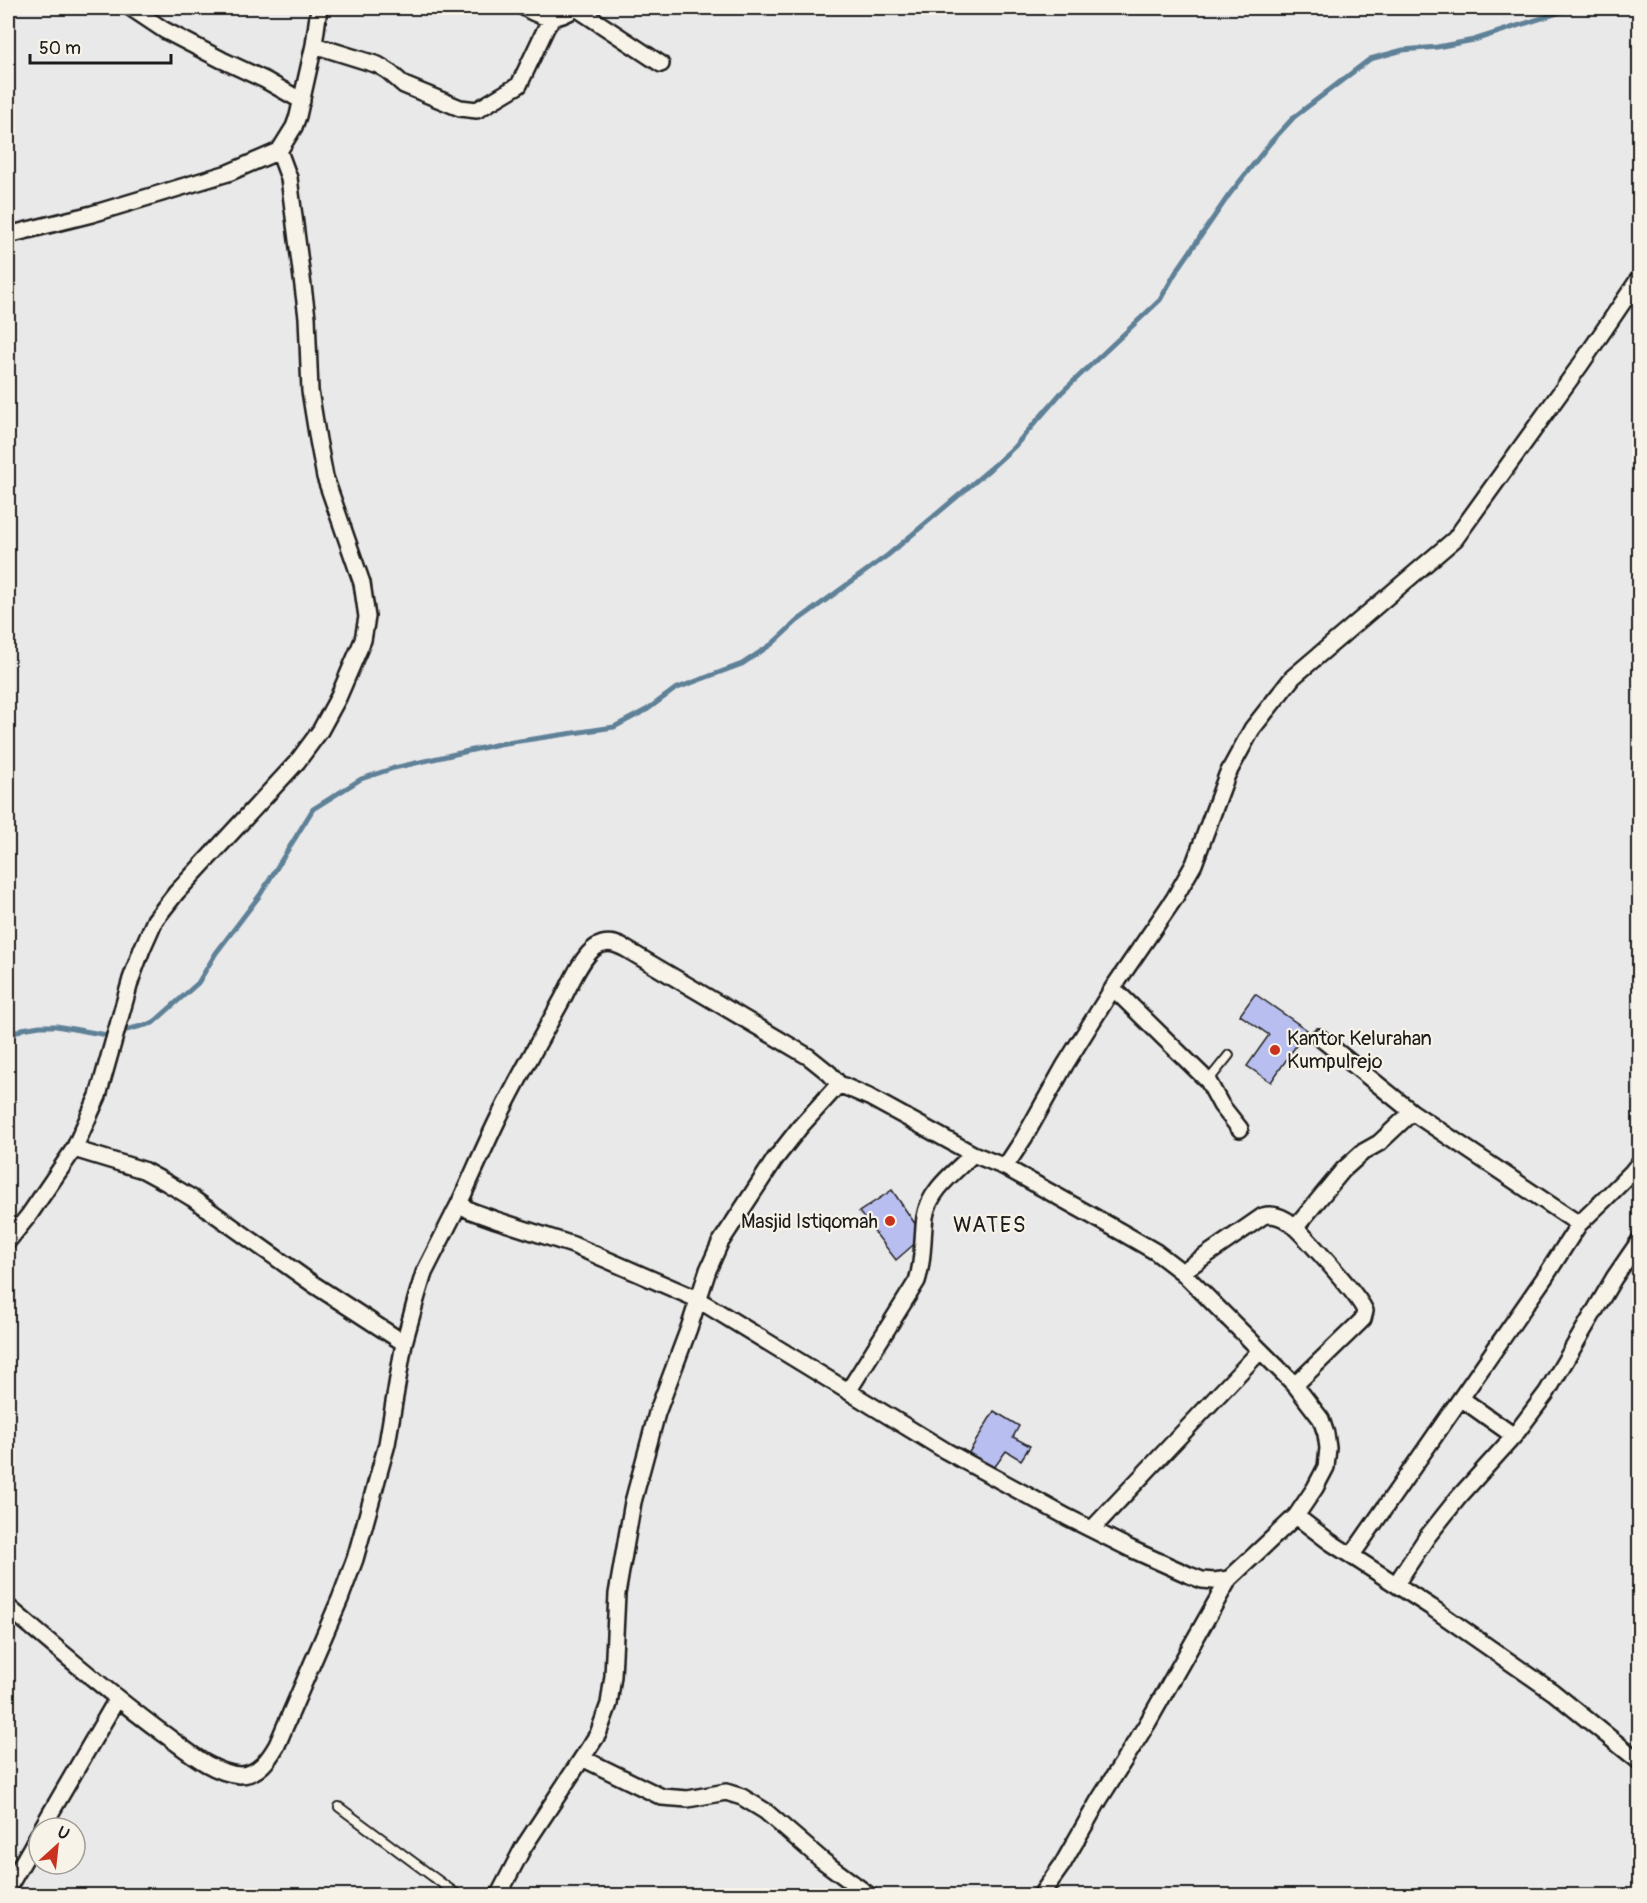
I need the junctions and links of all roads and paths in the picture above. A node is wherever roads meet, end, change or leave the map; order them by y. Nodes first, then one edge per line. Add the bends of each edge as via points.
1 (131, 8) edge
2 (319, 8) edge
3 (525, 8) edge
4 (576, 8) edge
5 (554, 18) junction
6 (314, 45) junction
7 (661, 64) dead end
8 (302, 101) junction
9 (279, 151) junction
10 (8, 235) edge
11 (1640, 277) edge
12 (1113, 988) junction
13 (1320, 1037) dead end
14 (1229, 1055) dead end
15 (1208, 1081) junction
16 (839, 1084) junction
17 (1412, 1112) junction
18 (1240, 1129) dead end
19 (74, 1149) junction
20 (973, 1154) junction
21 (1640, 1162) edge
22 (1005, 1167) junction
23 (459, 1204) junction
24 (1579, 1224) junction
25 (1296, 1227) junction
26 (1640, 1240) edge
27 (8, 1241) edge
28 (1182, 1272) junction
29 (698, 1299) junction
30 (404, 1342) junction
31 (1260, 1351) junction
32 (1294, 1385) junction
33 (849, 1390) junction
34 (1462, 1399) junction
35 (1514, 1436) junction
36 (1296, 1516) junction
37 (1092, 1530) junction
38 (1352, 1555) junction
39 (1229, 1579) junction
40 (1396, 1584) junction
41 (8, 1607) edge
42 (117, 1699) junction
43 (582, 1758) junction
44 (1640, 1762) edge
45 (339, 1807) dead end
46 (49, 1816) edge
47 (27, 1855) edge
48 (8, 1888) edge
49 (459, 1896) edge
50 (498, 1896) edge
51 (870, 1896) edge
52 (1040, 1896) edge

1 - 8 street via 164,30
2 - 6 street
3 - 5 street
4 - 5 street
4 - 7 street
5 - 6 street via 519,85 477,110 460,108 404,85 378,65
6 - 8 street
8 - 9 street via 294,127
9 - 10 street via 228,173
9 - 19 street via 289,178 307,317 310,391 325,477 362,583 367,617 363,640 338,698 297,762 155,920 142,949 98,1096
11 - 12 street via 1455,539 1293,677 1272,701 1236,758 1194,864
12 - 15 street
12 - 22 street
13 - 17 street
14 - 15 lane
15 - 18 street
16 - 20 street
16 - 23 street via 808,1057 627,949 606,943 597,946 582,965 497,1120
16 - 29 street via 775,1159 735,1218 720,1243
17 - 24 street
17 - 25 street via 1343,1170
19 - 27 street
19 - 30 street via 142,1170 167,1183
20 - 22 street
20 - 33 street via 933,1197 926,1216 917,1281
21 - 24 street
22 - 28 street via 1156,1252
23 - 29 street via 573,1245
23 - 30 street via 424,1273
24 - 34 street
25 - 28 street via 1283,1218 1263,1216
25 - 32 street via 1365,1311 1363,1319
26 - 35 street via 1547,1392
28 - 31 street
29 - 33 street
29 - 43 street via 657,1413 633,1502 617,1594 609,1704 598,1734
30 - 42 street via 387,1444 355,1559 267,1762 242,1775 212,1766
31 - 32 street
31 - 37 street
32 - 36 street via 1321,1419 1328,1448 1326,1467
33 - 37 street via 946,1451
34 - 35 street
34 - 38 street
35 - 40 street via 1427,1536
36 - 38 street
36 - 39 street
37 - 39 street via 1202,1580
38 - 40 street
39 - 52 street via 1062,1865
40 - 44 street via 1553,1692
41 - 42 street
42 - 46 street
43 - 50 street via 523,1848
43 - 51 street via 662,1797 688,1799 726,1792 742,1797
45 - 49 lane
47 - 48 street

